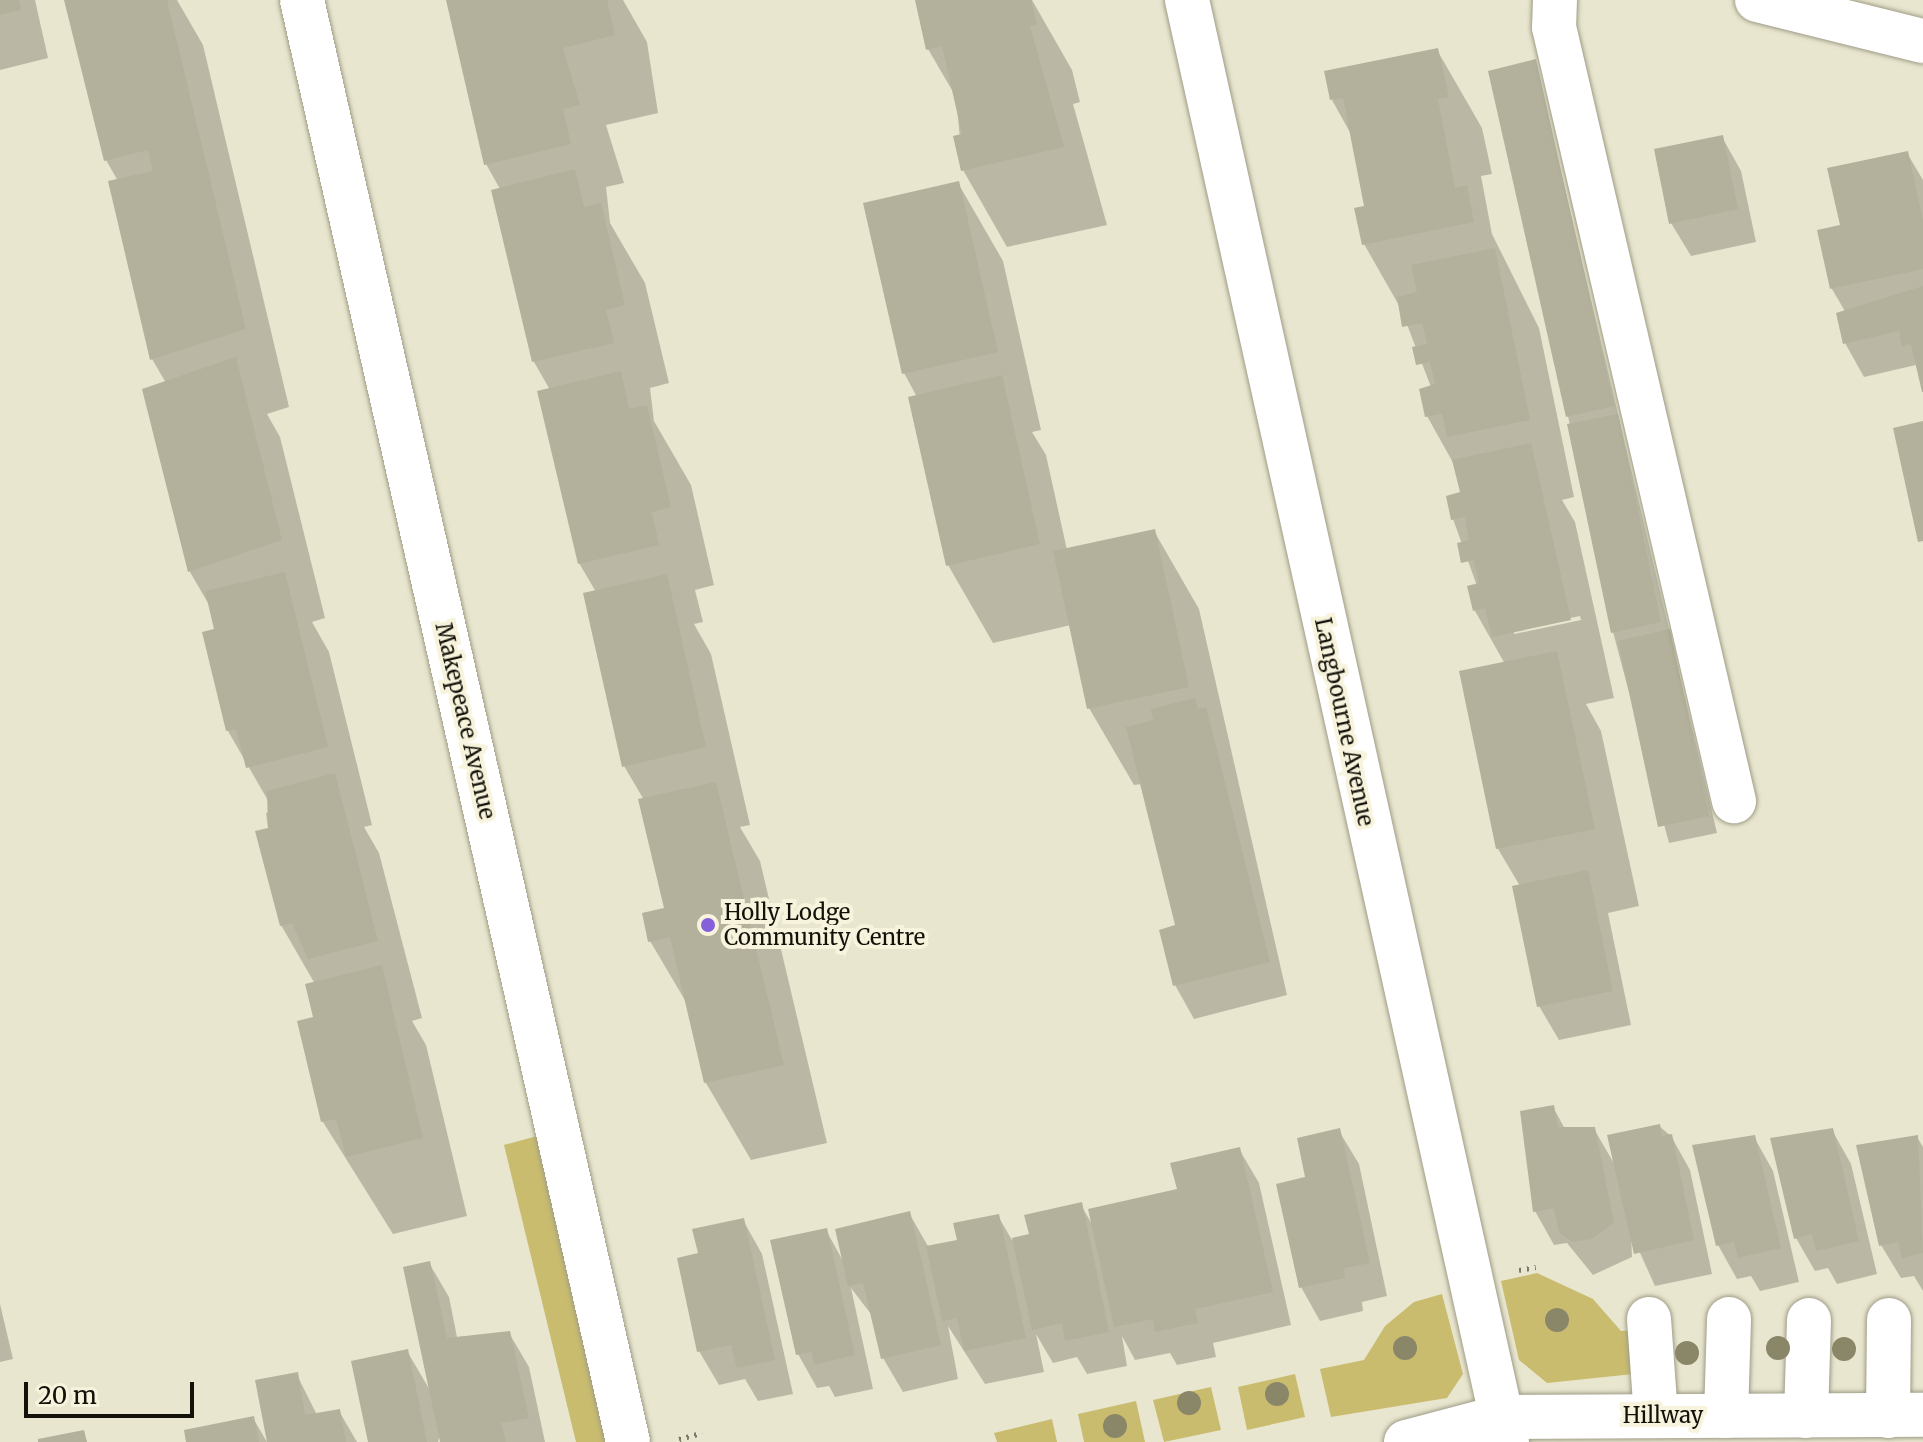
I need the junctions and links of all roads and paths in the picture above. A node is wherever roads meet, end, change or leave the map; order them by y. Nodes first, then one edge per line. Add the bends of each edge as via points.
1 (302, 0) edge
2 (1187, 0) edge
3 (1555, 0) edge
4 (1757, 0) edge
5 (1923, 41) edge
6 (1734, 801) dead end
7 (1649, 1319) dead end
8 (1729, 1319) dead end
9 (1809, 1320) dead end
10 (1889, 1320) dead end
11 (1905, 1415) edge
12 (1656, 1416) junction
13 (1726, 1416) junction
14 (1806, 1416) junction
15 (1504, 1429) edge
16 (702, 1433) dead end
17 (671, 1441) edge
18 (628, 1442) edge
19 (1406, 1442) edge

1 - 18 street, Makepeace Avenue
2 - 15 street, Langbourne Avenue
3 - 6 street via 1554,27
4 - 5 street
7 - 12 street
8 - 13 street
9 - 14 street
10 - 11 street
11 - 14 street, Hillway
12 - 13 street, Hillway
12 - 15 street, Hillway
13 - 14 street, Hillway
15 - 19 street, Hillway
16 - 17 path

